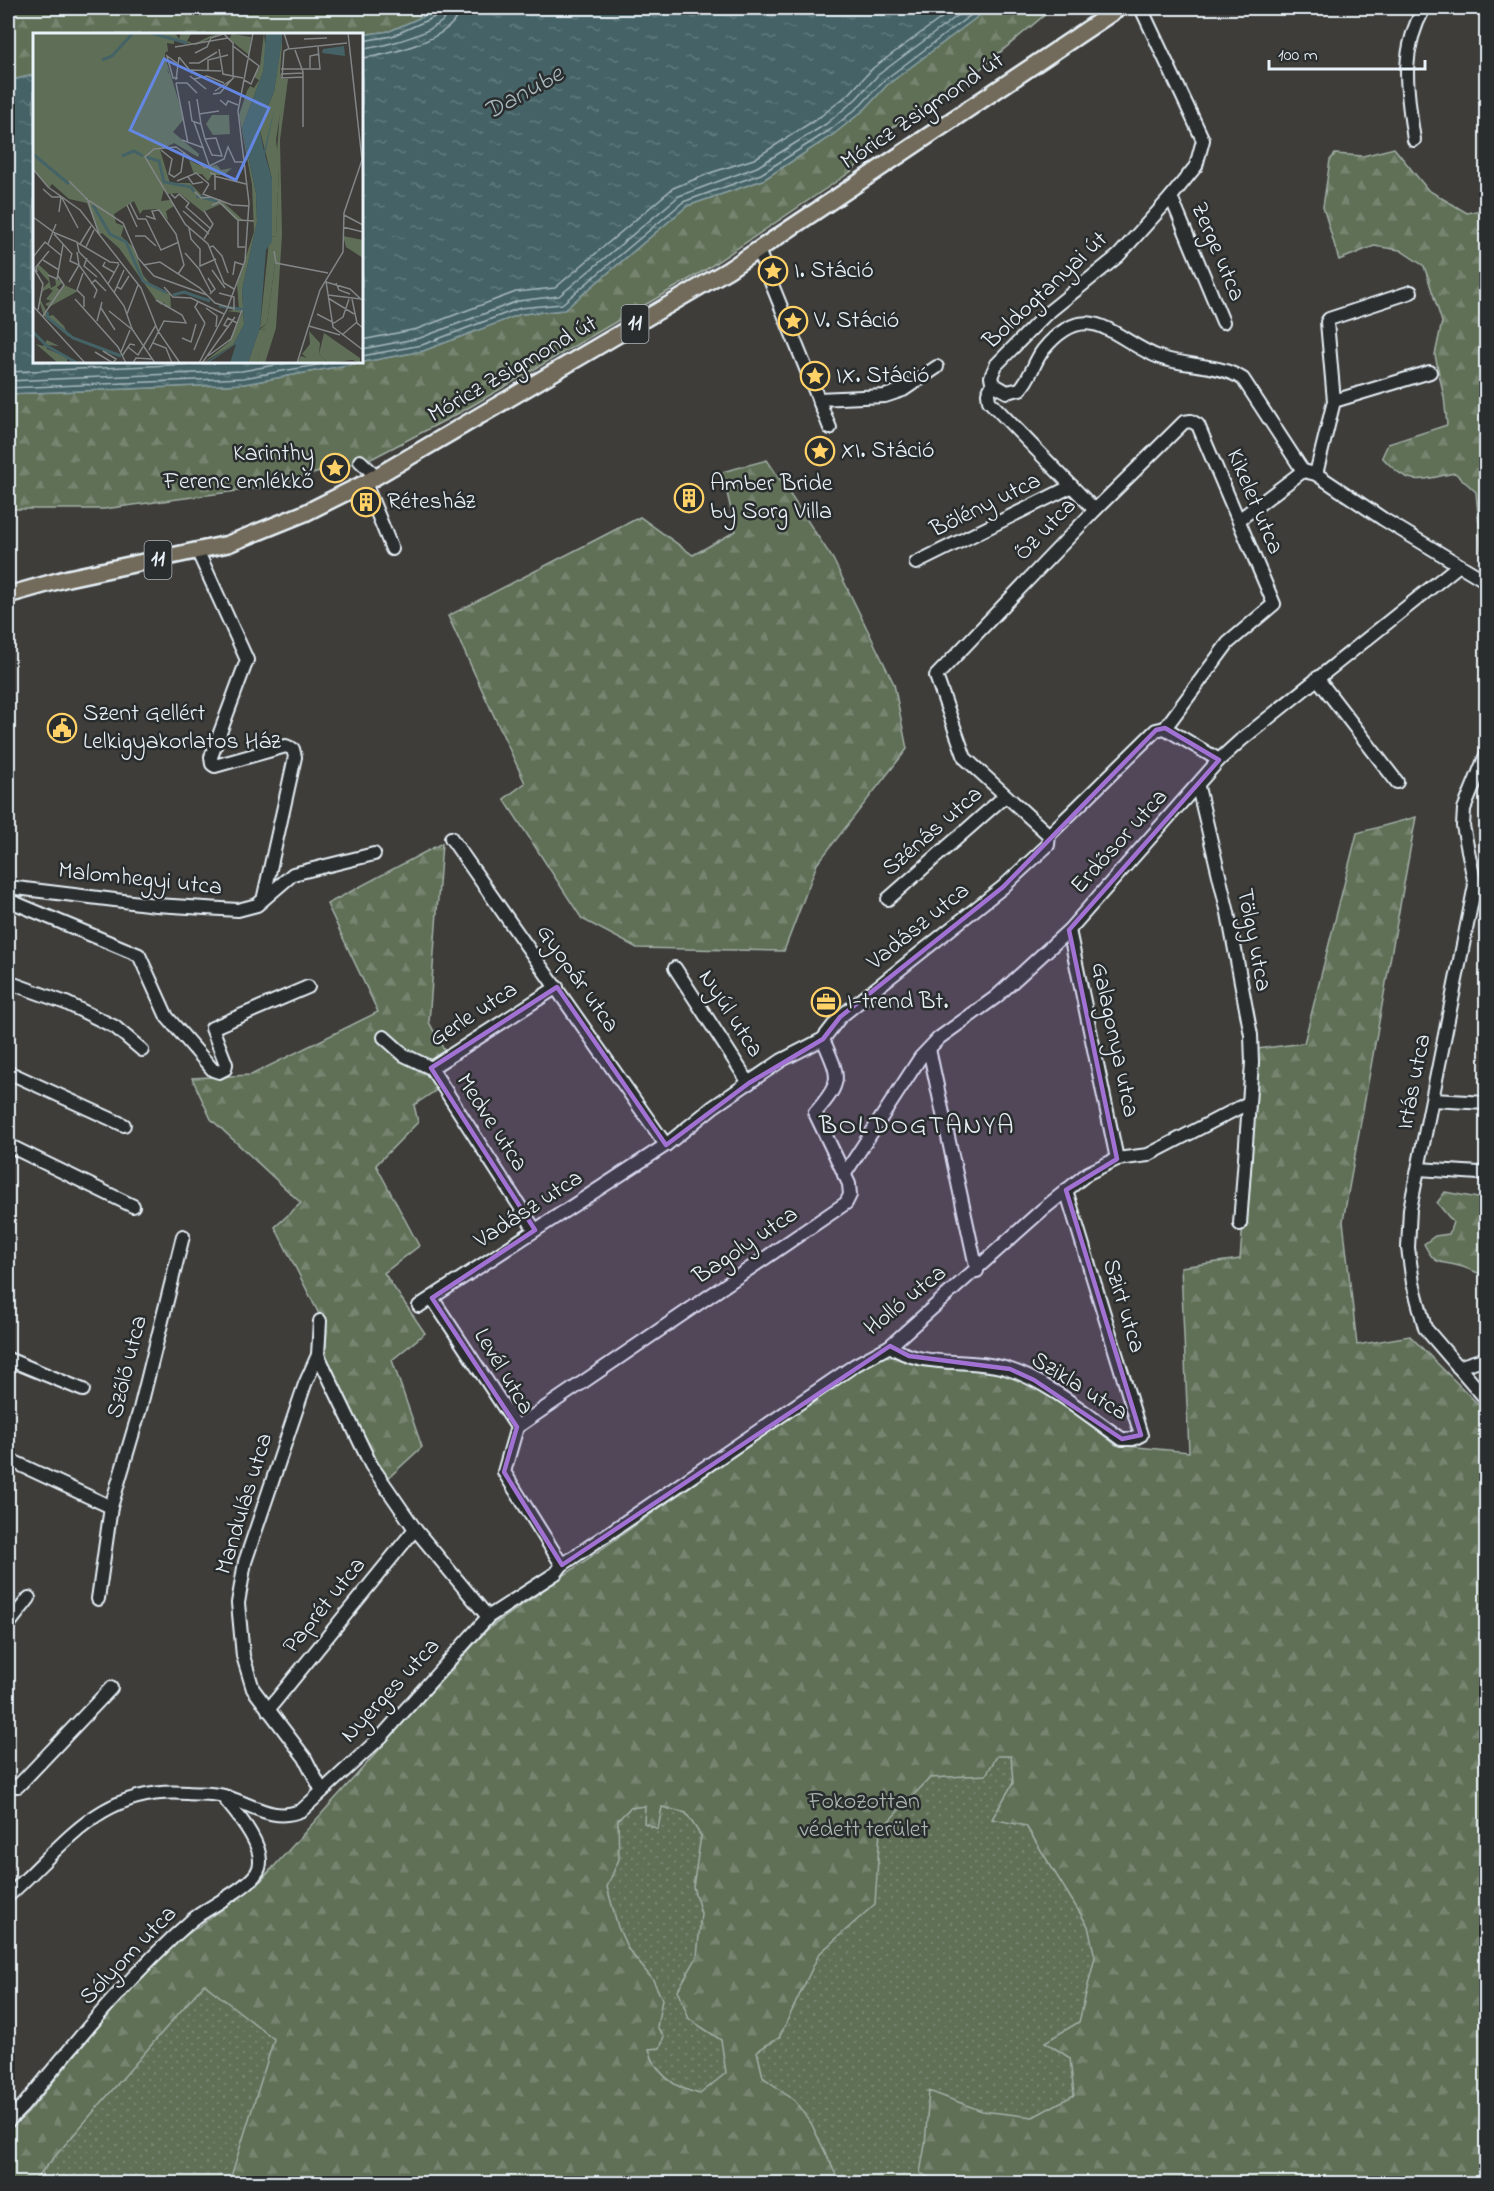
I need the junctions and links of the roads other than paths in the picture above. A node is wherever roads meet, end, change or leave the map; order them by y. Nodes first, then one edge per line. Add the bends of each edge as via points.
1 (1119, 8) edge
2 (1141, 8) edge
3 (1424, 8) edge
4 (1414, 140) dead end
5 (1171, 197) junction
6 (758, 250) junction
7 (1411, 292) dead end
8 (1223, 322) dead end
9 (937, 368) dead end
10 (1430, 372) dead end
11 (993, 384) junction
12 (819, 399) junction
13 (1334, 401) junction
14 (1191, 421) joint
15 (830, 428) dead end
16 (360, 461) dead end
17 (1303, 471) junction
18 (1316, 474) junction
19 (371, 479) junction
20 (1072, 486) junction
21 (1095, 510) junction
22 (1240, 519) junction
23 (392, 549) dead end
24 (198, 552) junction
25 (916, 563) dead end
26 (1458, 566) junction
27 (1486, 581) edge
28 (8, 594) edge
29 (1274, 604) joint
30 (1317, 678) junction
31 (1165, 728) junction
32 (1486, 755) edge
33 (1219, 760) junction
34 (1397, 782) dead end
35 (1198, 787) junction
36 (1005, 796) junction
37 (1049, 835) junction
38 (451, 838) dead end
39 (374, 854) dead end
40 (8, 887) edge
41 (264, 896) junction
42 (888, 899) dead end
43 (8, 900) edge
44 (1069, 930) junction
45 (675, 968) dead end
46 (8, 982) edge
47 (308, 987) dead end
48 (557, 987) junction
49 (384, 1037) dead end
50 (823, 1039) junction
51 (929, 1049) junction
52 (142, 1050) dead end
53 (431, 1068) junction
54 (8, 1072) edge
55 (749, 1083) junction
56 (1433, 1100) junction
57 (1248, 1103) junction
58 (1486, 1103) edge
59 (124, 1125) dead end
60 (8, 1145) edge
61 (666, 1145) junction
62 (1117, 1159) junction
63 (1419, 1169) junction
64 (1479, 1173) dead end
65 (844, 1176) junction
66 (1066, 1190) junction
67 (133, 1206) dead end
68 (1240, 1224) dead end
69 (535, 1230) junction
70 (183, 1236) dead end
71 (977, 1270) junction
72 (432, 1298) junction
73 (419, 1306) dead end
74 (320, 1321) dead end
75 (890, 1346) junction
76 (318, 1355) junction
77 (1486, 1358) edge
78 (8, 1359) edge
79 (1458, 1367) junction
80 (83, 1390) dead end
81 (1486, 1399) edge
82 (517, 1426) junction
83 (1141, 1435) joint
84 (8, 1459) edge
85 (111, 1507) junction
86 (415, 1529) junction
87 (562, 1565) junction
88 (29, 1598) dead end
89 (98, 1599) dead end
90 (488, 1617) junction
91 (8, 1625) edge
92 (111, 1688) dead end
93 (268, 1710) junction
94 (8, 1786) edge
95 (322, 1791) junction
96 (223, 1796) junction
97 (8, 1896) edge
98 (8, 2121) edge

1 - 6 main road, Móricz Zsigmond út / 11
2 - 5 street, Boldogtanyai út via 1203,140 1196,166
3 - 4 street via 1407,56 1406,81
5 - 8 street, Zerge utca
5 - 11 street, Boldogtanyai út via 1118,256 1045,315 996,365 991,377
6 - 12 street
6 - 19 main road, Móricz Zsigmond út / 11
7 - 13 street via 1329,319
9 - 12 street via 903,390 885,396
10 - 13 street
11 - 17 street, Boldogtanyai út via 1007,392 1020,389 1039,355 1055,338 1074,326 1098,324 1158,357 1231,372 1243,379
11 - 20 street via 989,401
12 - 15 street
13 - 18 street
14 - 21 street, Őz utca via 1184,422
14 - 22 street, Kikelet utca via 1198,425
16 - 19 street
17 - 18 street
17 - 22 street
18 - 26 street
19 - 23 street
19 - 24 main road, Móricz Zsigmond út / 11 via 259,533
20 - 21 street
20 - 25 street, Bölény utca
21 - 36 street, Őz utca via 936,676 964,758
22 - 29 street, Kikelet utca
24 - 28 main road, Móricz Zsigmond út / 11
24 - 41 street via 247,660 211,757 212,764 286,746 295,757
26 - 27 street
26 - 30 street, Erdősor utca
29 - 31 street, Vadász utca via 1228,643
30 - 33 street, Erdősor utca
30 - 34 street
31 - 33 street
31 - 37 street, Vadász utca via 1156,730
32 - 56 street, Irtás utca via 1464,809 1463,826 1475,885
33 - 35 street, Erdősor utca
35 - 44 street, Erdősor utca
35 - 57 street, Tölgy utca via 1228,913 1251,1035
36 - 37 street
36 - 42 street, Szénás utca
37 - 50 street, Vadász utca via 1047,845 1003,887 840,1017
38 - 48 street, Gyopár utca
39 - 41 street, Malomhegyi utca via 294,874
40 - 41 street, Malomhegyi utca via 156,905 238,910 257,904
43 - 47 street via 139,955 167,1017 219,1072 226,1064 212,1029
44 - 51 street, Erdősor utca via 996,997
44 - 62 street, Galagonya utca
45 - 55 street, Nyúl utca
46 - 52 street via 116,1027
48 - 53 street, Gerle utca
48 - 61 street, Gyopár utca
49 - 53 street, Gerle utca via 404,1055
50 - 55 street, Vadász utca
50 - 65 street, Bagoly utca via 838,1073 832,1093 815,1113
51 - 65 street, Erdősor utca
51 - 71 street
53 - 69 street, Medve utca
54 - 59 street
55 - 61 street, Vadász utca
56 - 58 street
56 - 63 street, Irtás utca
57 - 62 street, Holló utca via 1148,1155
57 - 68 street, Tölgy utca
60 - 67 street
61 - 69 street, Vadász utca
62 - 66 street, Holló utca via 1088,1173
63 - 64 street
63 - 79 street, Irtás utca via 1410,1209 1408,1248 1413,1283 1425,1328
65 - 82 street, Bagoly utca via 850,1195 846,1203
66 - 71 street, Holló utca
66 - 83 street, Szirt utca
69 - 72 street, Vadász utca
70 - 85 street, Szőlő utca
71 - 75 street, Holló utca
72 - 73 street, Vadász utca
72 - 82 street, Levél utca
74 - 76 street
75 - 83 street, Szikla utca via 909,1356 1010,1369 1034,1380 1122,1439
75 - 87 street, Holló utca via 848,1370
76 - 86 street via 371,1465
76 - 93 street, Mandulás utca via 245,1563 238,1603 243,1656 253,1689
77 - 79 street
78 - 80 street
79 - 81 street, Irtás utca
82 - 87 street, Levél utca via 504,1472
84 - 85 street
85 - 89 street, Szőlő utca
86 - 90 street
86 - 93 street, Paprét utca
87 - 90 street, Holló utca via 556,1573
88 - 91 street
90 - 95 street, Nyerges utca via 382,1736
92 - 94 street via 18,1786
93 - 95 street, Mandulás utca via 305,1758
95 - 96 street, Nyerges utca via 302,1810 288,1816 274,1816
96 - 97 street via 160,1791 114,1804 75,1830
96 - 98 street, Sólyom utca via 249,1830 261,1861 257,1874 195,1918 151,1956

